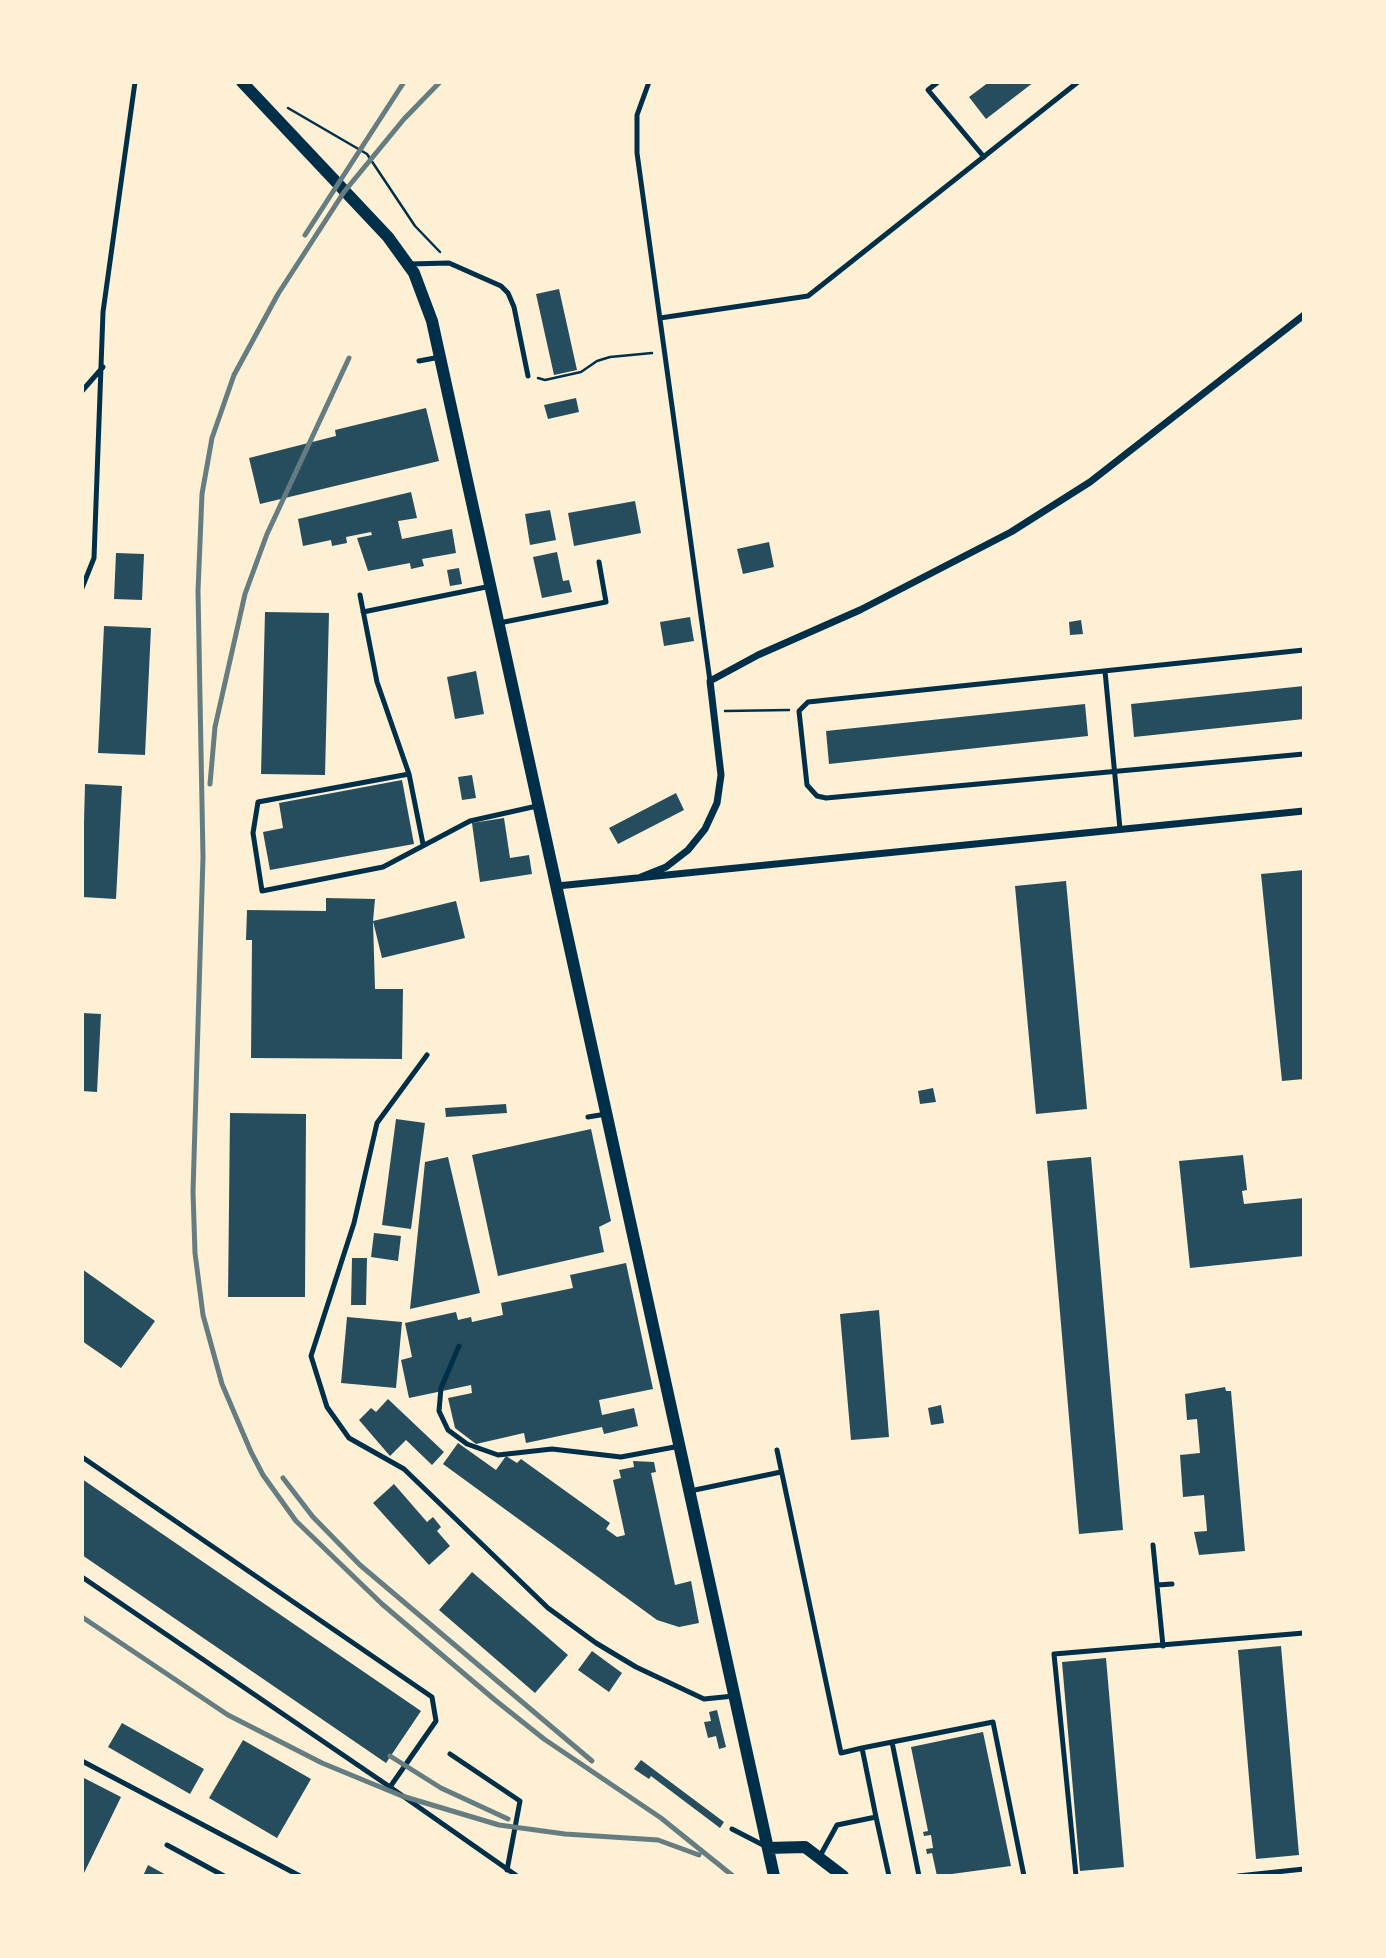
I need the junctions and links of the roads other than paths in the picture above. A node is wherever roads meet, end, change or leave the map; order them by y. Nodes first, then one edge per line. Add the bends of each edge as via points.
1 (135, 82) edge
2 (242, 82) edge
3 (649, 82) edge
4 (938, 82) edge
5 (1078, 82) edge
6 (984, 157) junction
7 (408, 264) junction
8 (1304, 315) edge
9 (660, 318) junction
10 (441, 356) junction
11 (419, 361) dead end
12 (103, 367) junction
13 (528, 376) road end
14 (82, 391) edge
15 (599, 562) dead end
16 (491, 586) junction
17 (82, 588) edge
18 (360, 595) dead end
19 (363, 612) junction
20 (499, 623) junction
21 (1304, 650) edge
22 (1105, 671) junction
23 (710, 681) junction
24 (1304, 754) edge
25 (1114, 772) junction
26 (408, 774) junction
27 (539, 806) junction
28 (1304, 811) edge
29 (1120, 829) junction
30 (423, 844) junction
31 (641, 877) junction
32 (556, 886) junction
33 (426, 1055) dead end
34 (607, 1114) junction
35 (589, 1117) dead end
36 (459, 1346) dead end
37 (680, 1446) junction
38 (777, 1450) dead end
39 (82, 1457) edge
40 (781, 1472) junction
41 (690, 1490) junction
42 (1153, 1545) dead end
43 (82, 1577) edge
44 (1172, 1584) dead end
45 (1157, 1585) junction
46 (1304, 1633) edge
47 (1163, 1646) junction
48 (735, 1696) junction
49 (892, 1742) junction
50 (862, 1748) junction
51 (450, 1754) dead end
52 (82, 1761) edge
53 (390, 1787) junction
54 (876, 1817) junction
55 (732, 1829) dead end
56 (167, 1845) dead end
57 (768, 1848) junction
58 (820, 1856) junction
59 (1304, 1869) edge
60 (507, 1870) junction
61 (224, 1876) edge
62 (300, 1876) edge
63 (517, 1876) edge
64 (774, 1876) edge
65 (843, 1876) edge
66 (889, 1876) edge
67 (919, 1876) edge
68 (1024, 1876) edge
69 (1076, 1876) edge
70 (1238, 1876) edge

1 - 12 lane via 103,312
2 - 7 street
3 - 9 lane via 637,115 638,153
4 - 6 lane via 928,90
5 - 6 lane
6 - 9 lane via 808,296
7 - 10 street via 422,291
7 - 13 lane via 449,263 488,278 508,293
8 - 23 street via 1090,482 1011,533
9 - 23 lane
10 - 11 lane
10 - 16 street
12 - 14 lane
12 - 17 lane via 94,558
15 - 20 lane via 606,603
16 - 19 lane
16 - 20 street
18 - 19 lane
19 - 26 lane via 377,682
20 - 27 street
21 - 22 lane
22 - 25 lane
22 - 25 lane via 808,702 799,711 807,785 826,799
23 - 31 street via 721,775 716,803 705,829 688,850 666,867
24 - 25 lane
25 - 29 lane
26 - 30 lane
26 - 30 lane via 258,803 253,833 262,891 383,867
27 - 30 lane via 470,821
27 - 32 street
28 - 29 street
29 - 31 street
31 - 32 street
32 - 34 street
33 - 48 lane via 377,1123 354,1223 311,1356 327,1406 349,1438 404,1469 548,1608 596,1643 704,1699
34 - 35 lane
34 - 37 street
36 - 37 lane via 441,1388 439,1411 448,1430 467,1444 498,1455 552,1449 621,1457
37 - 41 street
38 - 40 lane
39 - 53 lane via 432,1697 436,1721
40 - 41 lane
40 - 50 lane via 841,1752
41 - 48 street
42 - 45 lane
43 - 53 lane
44 - 45 lane
45 - 47 lane
46 - 47 lane
47 - 69 lane via 1055,1654
48 - 57 street
49 - 50 lane
49 - 67 lane
49 - 68 lane via 993,1722
50 - 54 lane
51 - 60 lane via 520,1801
52 - 62 lane
53 - 60 lane
54 - 58 lane via 837,1825
54 - 66 lane
55 - 57 lane
56 - 61 lane
57 - 58 street via 805,1847
57 - 64 street
58 - 65 street
59 - 70 lane
60 - 63 lane

